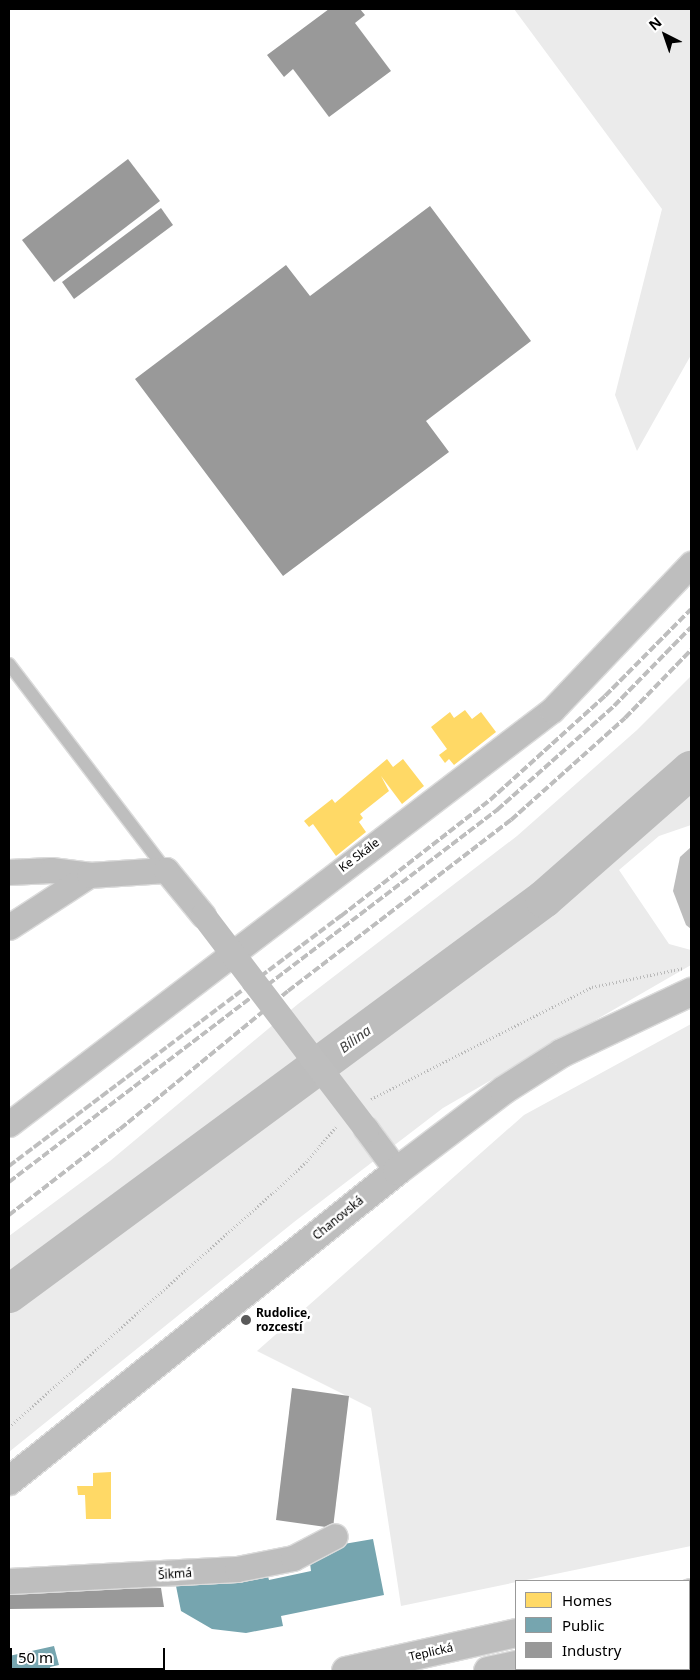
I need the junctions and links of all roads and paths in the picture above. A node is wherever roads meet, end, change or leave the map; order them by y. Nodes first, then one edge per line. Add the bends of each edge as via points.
1 (691, 564) edge
2 (9, 664) edge
3 (166, 870) junction
4 (9, 872) edge
5 (89, 875) junction
6 (9, 927) edge
7 (691, 967) edge
8 (691, 992) edge
9 (365, 1102) dead end
10 (338, 1123) dead end
11 (9, 1124) edge
12 (398, 1170) junction
13 (9, 1427) edge
14 (9, 1481) edge
15 (335, 1536) dead end
16 (9, 1581) edge
17 (515, 1632) edge
18 (515, 1665) edge
19 (346, 1671) edge
20 (488, 1671) edge

1 - 11 street, Ke Skále via 552,710
2 - 3 lane
3 - 5 street
3 - 12 street, bridge
4 - 5 street via 51,870
5 - 6 street
7 - 9 path via 592,987
8 - 12 main road, Chanovská via 562,1053 504,1090
10 - 13 path via 306,1162 267,1199
12 - 14 main road, Chanovská
15 - 16 street, Šikmá via 293,1558 237,1569
17 - 19 main road, Teplická
18 - 20 main road

